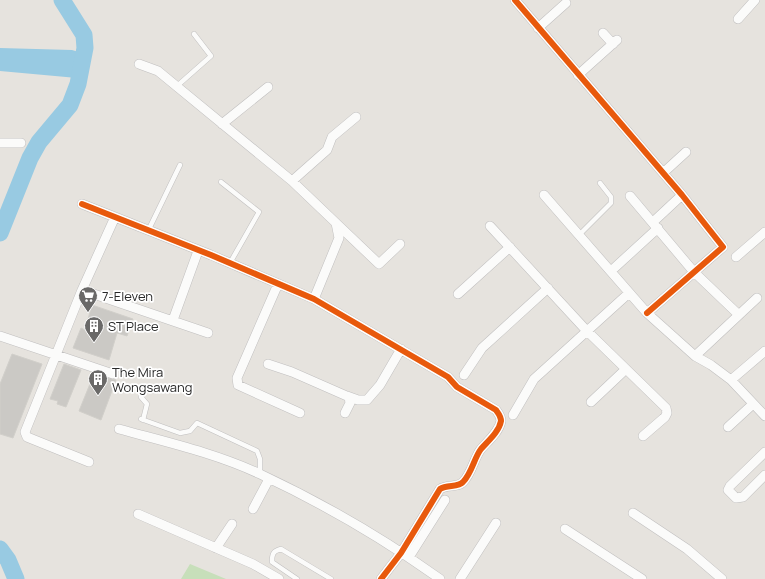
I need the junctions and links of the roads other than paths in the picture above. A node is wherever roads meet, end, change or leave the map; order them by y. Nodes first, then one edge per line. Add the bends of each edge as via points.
1 (515, 0) edge
2 (755, 0) edge
3 (566, 3) dead end
4 (738, 19) dead end
5 (538, 28) junction
6 (603, 33) dead end
7 (194, 34) dead end
8 (139, 64) dead end
9 (578, 75) junction
10 (176, 86) junction
11 (268, 86) dead end
12 (356, 117) dead end
13 (222, 124) junction
14 (0, 143) edge
15 (21, 143) dead end
16 (686, 152) dead end
17 (180, 165) dead end
18 (663, 173) junction
19 (221, 182) dead end
20 (292, 182) junction
21 (600, 183) dead end
22 (544, 195) dead end
23 (682, 195) junction
24 (630, 196) dead end
25 (82, 204) dead end
26 (115, 218) junction
27 (336, 223) junction
28 (656, 225) junction
29 (490, 226) dead end
30 (148, 231) junction
31 (765, 232) edge
32 (579, 235) junction
33 (400, 244) dead end
34 (510, 247) junction
35 (198, 250) junction
36 (736, 257) dead end
37 (230, 263) junction
38 (611, 271) junction
39 (694, 272) junction
40 (278, 284) junction
41 (548, 288) junction
42 (82, 290) junction
43 (629, 293) junction
44 (458, 294) dead end
45 (757, 298) dead end
46 (314, 299) junction
47 (647, 313) junction
48 (739, 314) junction
49 (172, 320) junction
50 (586, 330) junction
51 (208, 333) dead end
52 (0, 336) edge
53 (401, 349) junction
54 (765, 351) edge
55 (56, 355) junction
56 (695, 356) junction
57 (268, 364) dead end
58 (626, 369) junction
59 (113, 374) dead end
60 (464, 375) dead end
61 (731, 380) junction
62 (347, 396) junction
63 (142, 397) dead end
64 (591, 402) dead end
65 (754, 404) junction
66 (300, 413) dead end
67 (345, 413) dead end
68 (513, 414) dead end
69 (765, 416) edge
70 (728, 427) dead end
71 (119, 429) dead end
72 (643, 436) dead end
73 (765, 452) edge
74 (89, 462) dead end
75 (752, 464) junction
76 (260, 473) junction
77 (764, 476) edge
78 (269, 479) junction
79 (445, 500) dead end
80 (253, 509) dead end
81 (633, 513) dead end
82 (138, 514) dead end
83 (496, 523) dead end
84 (232, 524) dead end
85 (565, 529) dead end
86 (216, 548) junction
87 (405, 555) junction
88 (279, 579) edge
89 (297, 579) edge
90 (331, 579) edge
91 (381, 579) edge
92 (440, 579) edge
93 (460, 579) edge
94 (642, 579) edge
95 (722, 579) edge

1 - 5 street
2 - 4 street
3 - 5 street
5 - 9 street
6 - 9 street via 615,42
7 - 10 lane via 211,56
8 - 10 street via 158,71
9 - 18 street
10 - 13 street
11 - 13 street
12 - 20 street via 332,137 327,150
13 - 20 street
14 - 15 street
16 - 18 street
17 - 30 lane
18 - 23 street
19 - 37 lane via 259,212
20 - 27 street
21 - 32 lane via 611,197 610,203
22 - 32 street
23 - 28 street
23 - 39 street via 722,247
24 - 28 street
25 - 26 street
26 - 30 street
26 - 42 street
27 - 33 street via 379,264
27 - 46 street via 338,238
28 - 38 street
28 - 39 street
29 - 34 street
30 - 35 street
31 - 36 street
32 - 38 street
34 - 41 street
34 - 44 street
35 - 37 street
35 - 49 street
37 - 40 street
38 - 43 street
39 - 47 street
39 - 48 street
40 - 46 street
40 - 66 street via 237,378 238,385
41 - 50 street
41 - 60 street via 482,348
42 - 49 street
42 - 55 street
43 - 47 street
43 - 50 street
45 - 48 street
46 - 53 street
47 - 56 street
48 - 56 street
49 - 51 street
50 - 58 street
50 - 68 street via 534,379
52 - 55 street
53 - 62 street via 380,385 366,400
53 - 87 street via 448,376 457,387 496,410 501,421 490,442 481,449 465,480 458,485 444,486 440,489
54 - 61 street
55 - 59 street
55 - 74 street via 25,435
56 - 61 street
57 - 62 street
58 - 64 street
58 - 72 street via 666,408 667,412
61 - 65 street
62 - 67 street via 350,402
63 - 76 lane via 147,404 142,420 180,433 190,431 197,423 257,451 260,458
65 - 69 street
65 - 70 street
71 - 76 street via 210,454
73 - 75 street
75 - 77 street
75 - 77 street via 728,490 736,498 743,497
76 - 78 street
78 - 80 street
78 - 87 street via 316,502
79 - 87 street
81 - 95 street via 687,550
82 - 86 street
83 - 93 street
84 - 86 street
85 - 94 street
86 - 88 street
87 - 91 street
87 - 92 street
89 - 90 lane via 272,562 272,554 276,550 281,549

